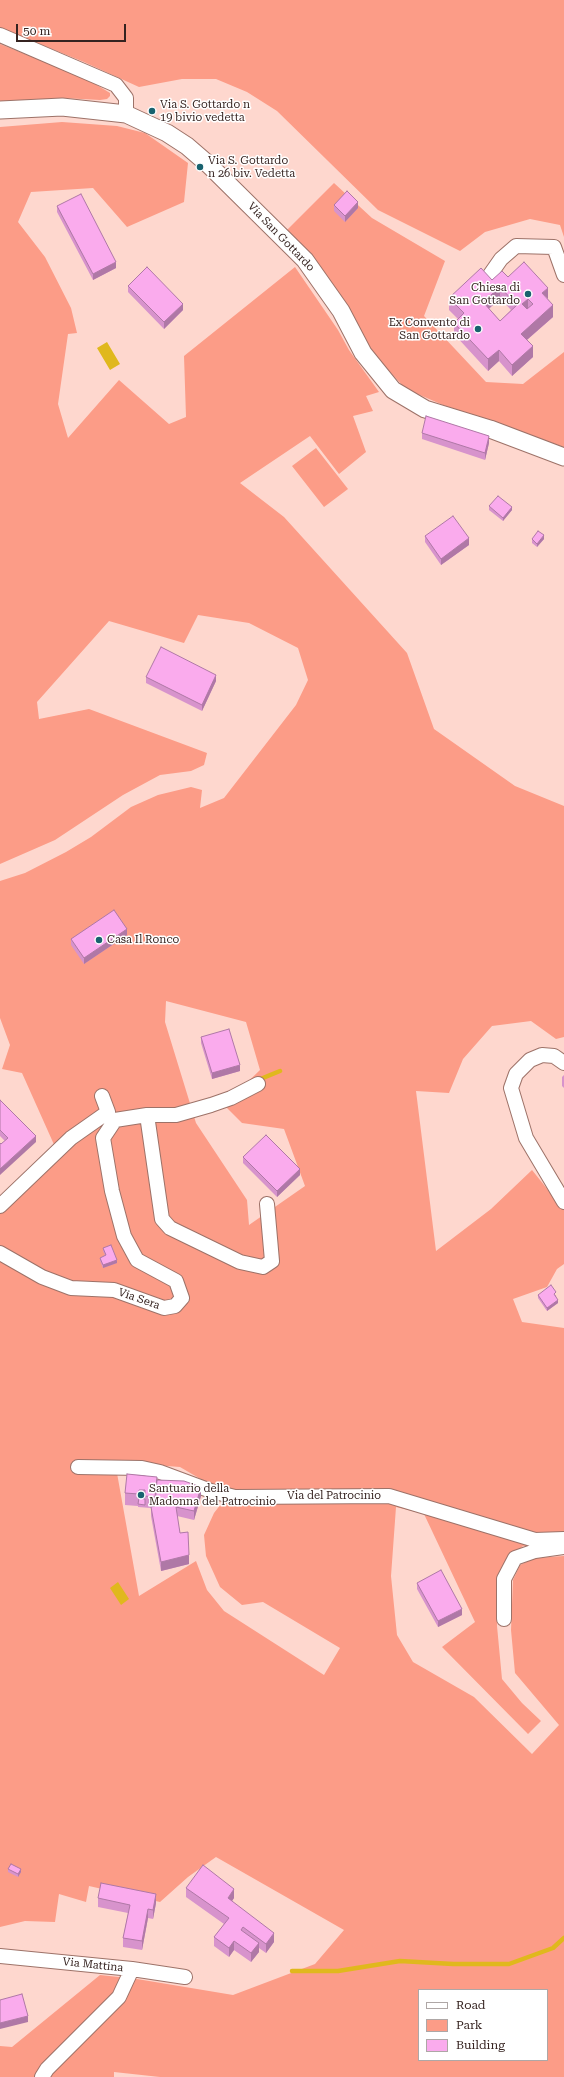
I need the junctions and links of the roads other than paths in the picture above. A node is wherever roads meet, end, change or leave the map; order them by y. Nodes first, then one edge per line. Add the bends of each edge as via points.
1 (0, 35) edge
2 (0, 110) edge
3 (126, 114) junction
4 (564, 275) edge
5 (487, 279) edge
6 (564, 457) edge
7 (564, 1063) edge
8 (258, 1084) dead end
9 (102, 1096) dead end
10 (147, 1115) junction
11 (564, 1202) edge
12 (267, 1204) dead end
13 (0, 1206) edge
14 (0, 1253) edge
15 (78, 1467) dead end
16 (176, 1478) junction
17 (158, 1482) edge
18 (564, 1538) edge
19 (564, 1547) edge
20 (504, 1619) dead end
21 (0, 1956) edge
22 (132, 1969) junction
23 (185, 1977) dead end
24 (42, 2077) edge

1 - 3 street via 116,85 126,98
2 - 3 street, Via San Gottardo via 62,107
3 - 6 street, Via San Gottardo via 149,123 187,146 276,229 324,284 363,354 393,390 425,410 490,429
4 - 5 street via 554,247 516,246 501,259
7 - 11 street via 554,1056 542,1055 530,1060 516,1074 511,1088 526,1138
8 - 10 street, Via Sera via 231,1098 176,1115
9 - 13 street via 108,1112 71,1138
10 - 12 street via 162,1220 170,1228 240,1262 263,1267 272,1261
10 - 14 street, Via Sera via 115,1120 103,1138 112,1191 124,1236 137,1260 176,1281 182,1298 175,1306 164,1308 114,1290 71,1288 42,1277
15 - 16 street, Via del Patrocinio via 142,1468
16 - 17 street
16 - 18 street, Via del Patrocinio via 235,1497 389,1496 535,1540
19 - 20 street via 535,1551 515,1558 504,1579
21 - 22 street, Via Mattina
22 - 23 street, Via Mattina
22 - 24 street via 119,1997

